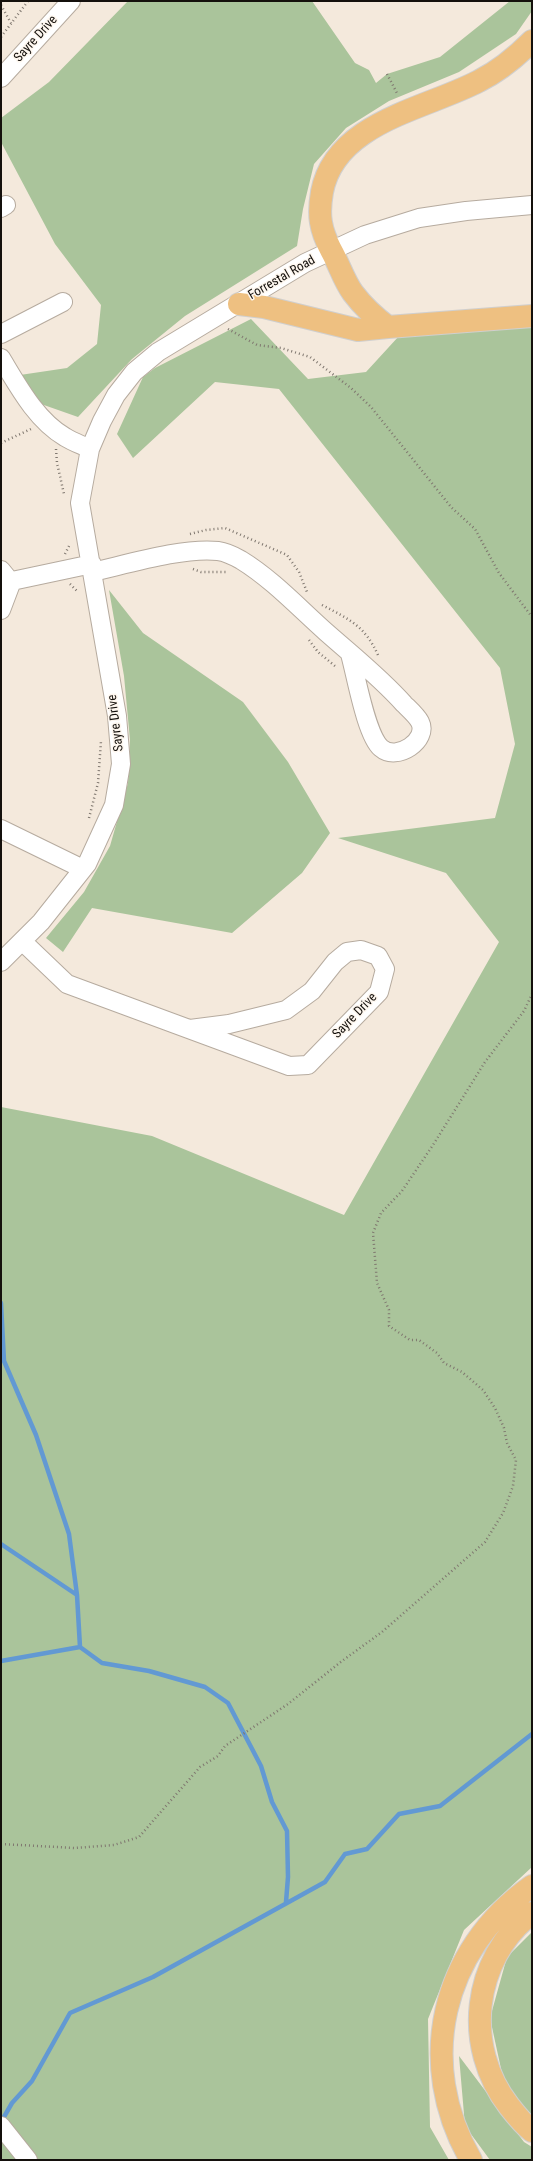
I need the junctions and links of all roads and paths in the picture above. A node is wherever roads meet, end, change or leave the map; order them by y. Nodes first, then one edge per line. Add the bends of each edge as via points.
1 (28, 1) edge
2 (70, 1) edge
3 (1, 5) edge
4 (11, 23) junction
5 (1, 37) edge
6 (532, 41) edge
7 (387, 74) dead end
8 (1, 78) edge
9 (406, 112) junction
10 (532, 205) edge
11 (332, 251) junction
12 (63, 302) dead end
13 (239, 304) junction
14 (532, 316) edge
15 (222, 326) dead end
16 (388, 327) junction
17 (1, 334) edge
18 (1, 358) edge
19 (46, 421) junction
20 (1, 443) edge
21 (56, 447) dead end
22 (90, 449) junction
23 (66, 501) dead end
24 (70, 537) dead end
25 (187, 566) dead end
26 (93, 568) junction
27 (58, 571) junction
28 (232, 572) dead end
29 (7, 576) edge
30 (80, 594) dead end
31 (1, 610) edge
32 (532, 618) edge
33 (304, 634) dead end
34 (350, 654) junction
35 (337, 667) dead end
36 (101, 739) dead end
37 (88, 820) dead end
38 (1, 829) edge
39 (83, 869) junction
40 (22, 941) junction
41 (1, 962) edge
42 (532, 994) edge
43 (190, 1029) junction
44 (1, 1844) edge
45 (532, 1886) edge
46 (532, 1913) edge
47 (532, 2131) edge
48 (7, 2133) edge
49 (28, 2160) edge
50 (471, 2160) edge

1 - 4 path
2 - 8 street, Sayre Drive
3 - 4 path
4 - 5 path
6 - 9 highway via 514,60 479,82
7 - 9 path
9 - 11 highway via 369,130 347,146 330,168 324,183 320,219 323,234
10 - 11 street, Forrestal Road via 419,218 365,235
11 - 13 street, Forrestal Road via 305,263
11 - 16 highway via 353,293
12 - 17 street
13 - 16 highway via 264,306 358,330
13 - 22 street, Forrestal Road via 158,352 134,372 113,401
14 - 16 highway
15 - 32 path via 257,345 281,348 310,357 351,388 371,407 451,507 475,529 499,573
18 - 19 street via 20,389
19 - 20 path
19 - 22 street via 66,438
21 - 23 path
22 - 26 street, Sayre Drive via 80,503
24 - 27 path via 70,545
25 - 28 path via 201,572
26 - 27 street
26 - 34 street via 193,551 219,552 233,556 278,588
26 - 39 street, Sayre Drive via 117,716 121,764 114,805
27 - 29 street
27 - 30 path
29 - 31 street
33 - 35 path via 318,652
34 - 34 street via 365,714 376,742 388,752 396,753 408,749 419,736 420,722 397,696
36 - 37 path via 98,783
38 - 39 street
39 - 40 street, Sayre Drive via 41,922
40 - 41 street, Sayre Drive
40 - 43 street, Sayre Drive via 67,984
42 - 44 path via 524,1011 485,1062 434,1145 406,1185 381,1213 373,1233 377,1283 389,1310 389,1326 410,1340 419,1340 437,1353 444,1363 483,1390 501,1421 507,1443 516,1460 513,1486 503,1513 485,1542 382,1632 200,1767 139,1837 114,1845 75,1848
43 - 43 street, Sayre Drive via 289,1066 308,1065 379,992 385,969 378,956 361,950 347,952 335,962 312,991 286,1010 229,1024
45 - 50 highway via 514,1899 481,1933 460,1970 447,2006 441,2058 446,2101 452,2121
46 - 47 highway via 501,1945 487,1974 480,2004 479,2030 484,2057 500,2094
48 - 49 street

